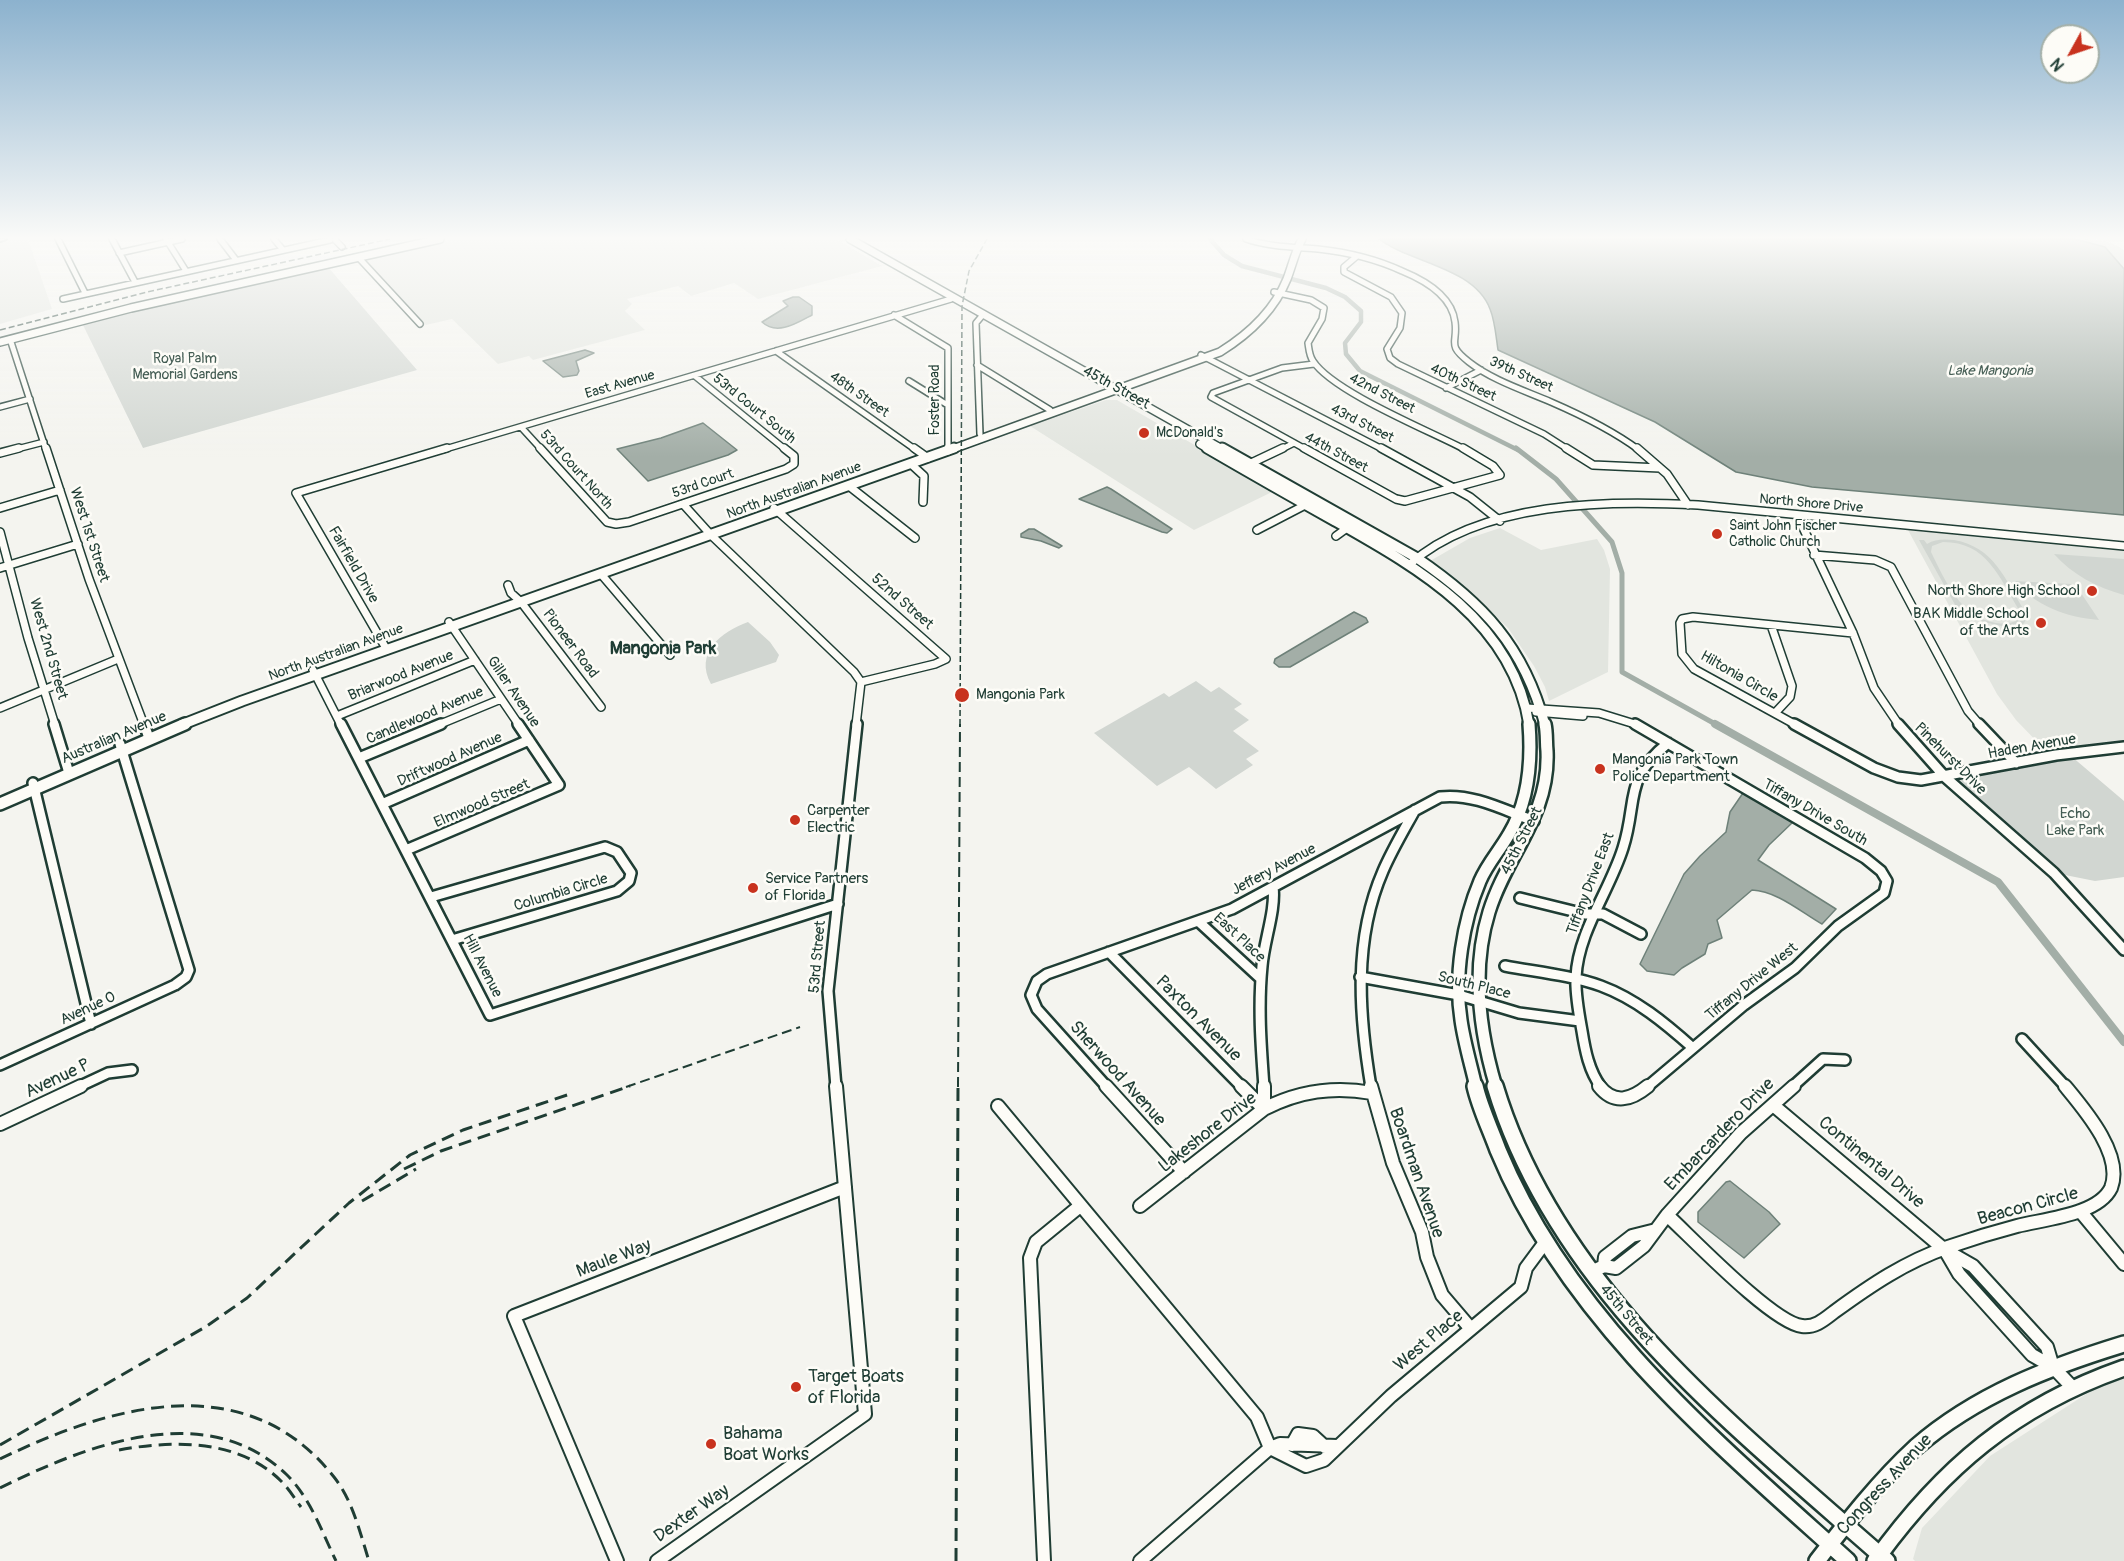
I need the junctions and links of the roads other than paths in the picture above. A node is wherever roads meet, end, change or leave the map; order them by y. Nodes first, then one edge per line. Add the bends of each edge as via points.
1 (120, 312) edge
2 (409, 312) edge
3 (905, 312) edge
4 (972, 312) edge
5 (975, 312) edge
6 (1267, 312) edge
7 (1325, 312) edge
8 (1400, 312) edge
9 (1452, 312) edge
10 (894, 315) junction
11 (981, 317) junction
12 (420, 324) dead end
13 (10, 339) junction
14 (0, 342) edge
15 (776, 351) junction
16 (1204, 357) junction
17 (1314, 363) junction
18 (977, 365) junction
19 (1481, 370) junction
20 (695, 376) junction
21 (1249, 380) junction
22 (909, 381) dead end
23 (1446, 387) junction
24 (1113, 390) junction
25 (30, 399) junction
26 (946, 404) junction
27 (0, 407) edge
28 (1050, 410) junction
29 (521, 427) junction
30 (980, 434) junction
31 (44, 442) junction
32 (1294, 443) junction
33 (948, 449) junction
34 (0, 453) edge
35 (925, 456) junction
36 (796, 462) joint
37 (910, 464) junction
38 (1246, 466) junction
39 (1660, 468) junction
40 (868, 476) junction
41 (849, 486) junction
42 (1455, 487) junction
43 (60, 490) junction
44 (296, 493) joint
45 (923, 502) dead end
46 (1310, 502) junction
47 (680, 505) junction
48 (1688, 505) junction
49 (0, 507) edge
50 (776, 509) junction
51 (1797, 515) junction
52 (1498, 522) junction
53 (616, 524) joint
54 (1347, 528) junction
55 (1257, 530) dead end
56 (0, 532) edge
57 (709, 533) junction
58 (1476, 533) junction
59 (1458, 534) junction
60 (1336, 536) dead end
61 (915, 538) dead end
62 (78, 544) junction
63 (2124, 546) edge
64 (1814, 555) junction
65 (1414, 561) junction
66 (9, 566) junction
67 (0, 568) edge
68 (601, 574) junction
69 (519, 600) junction
70 (451, 624) junction
71 (1771, 625) junction
72 (1853, 633) junction
73 (385, 647) junction
74 (670, 655) dead end
75 (118, 659) junction
76 (475, 660) junction
77 (315, 672) junction
78 (861, 682) junction
79 (43, 690) junction
80 (241, 699) joint
81 (501, 699) junction
82 (601, 707) dead end
83 (0, 708) edge
84 (1527, 708) junction
85 (1541, 711) junction
86 (1775, 713) junction
87 (337, 716) junction
88 (148, 735) junction
89 (529, 740) junction
90 (1668, 743) junction
91 (121, 747) junction
92 (2124, 747) edge
93 (359, 758) junction
94 (2016, 763) junction
95 (68, 770) junction
96 (1945, 777) junction
97 (554, 778) joint
98 (34, 786) junction
99 (0, 796) edge
100 (0, 804) edge
101 (382, 804) junction
102 (1415, 810) junction
103 (1519, 816) junction
104 (1534, 821) junction
105 (406, 850) junction
106 (1886, 879) joint
107 (1273, 886) junction
108 (431, 897) junction
109 (1520, 898) dead end
110 (838, 904) junction
111 (1595, 914) junction
112 (1198, 921) junction
113 (1641, 934) dead end
114 (452, 940) junction
115 (2124, 950) edge
116 (1109, 952) junction
117 (1505, 966) dead end
118 (1360, 977) junction
119 (1260, 978) junction
120 (1576, 979) junction
121 (1031, 995) joint
122 (1459, 995) junction
123 (1478, 1000) junction
124 (1580, 1021) junction
125 (91, 1024) junction
126 (2022, 1039) dead end
127 (1692, 1048) junction
128 (1845, 1060) dead end
129 (0, 1065) edge
130 (132, 1070) dead end
131 (1372, 1093) junction
132 (1626, 1100) joint
133 (1773, 1105) junction
134 (998, 1106) dead end
135 (1264, 1109) junction
136 (0, 1124) edge
137 (1184, 1172) junction
138 (845, 1188) junction
139 (1080, 1206) junction
140 (1140, 1206) dead end
141 (2080, 1210) junction
142 (1666, 1215) junction
143 (1546, 1241) junction
144 (1945, 1250) junction
145 (1534, 1257) junction
146 (1557, 1258) junction
147 (2124, 1264) edge
148 (1597, 1269) junction
149 (1471, 1329) junction
150 (2124, 1344) edge
151 (2054, 1367) junction
152 (2124, 1368) edge
153 (2073, 1388) junction
154 (865, 1414) joint
155 (1331, 1446) junction
156 (1270, 1448) junction
157 (1846, 1524) junction
158 (1830, 1544) junction
159 (1880, 1559) edge
160 (617, 1561) edge
161 (657, 1561) edge
162 (1044, 1561) edge
163 (1140, 1561) edge
164 (1816, 1561) edge
165 (1848, 1561) edge

1 - 13 main road
2 - 12 street
3 - 10 street, East Avenue
4 - 11 main road, 45th Street
5 - 24 main road, 45th Street
6 - 16 main road, North Australian Avenue via 1244,335
7 - 17 street via 1308,342
8 - 23 street, 40th Street via 1401,324 1388,346 1390,358
9 - 19 street, 39th Street via 1455,351
10 - 15 street, East Avenue
10 - 26 street, Foster Road via 948,348
11 - 18 street via 976,322
11 - 24 main road, 45th Street
13 - 14 main road
13 - 25 street, West 1st Street
15 - 20 street, East Avenue
15 - 35 street, 48th Street
16 - 21 street, 43rd Street
16 - 24 main road, North Australian Avenue
17 - 21 street via 1282,368
17 - 42 street, 42nd Street via 1343,389 1476,455 1500,471 1496,477
18 - 28 street
18 - 30 street
19 - 23 street
19 - 39 street, 39th Street via 1595,423
20 - 29 street, East Avenue
20 - 36 street, 53rd Court South via 793,455
21 - 32 street, 44th Street via 1210,395
21 - 42 street, 43rd Street
22 - 26 street
23 - 39 street, 40th Street via 1544,434 1593,465
24 - 28 main road, North Australian Avenue
24 - 33 main road, North Australian Avenue
24 - 38 main road, 45th Street
25 - 27 street
25 - 31 street, West 1st Street
26 - 33 street, Foster Road
28 - 30 main road, North Australian Avenue
29 - 44 street, East Avenue
29 - 53 street, 53rd Court North via 607,522
30 - 33 main road, North Australian Avenue
31 - 34 street
31 - 43 street, West 1st Street
32 - 38 street
32 - 42 street, 44th Street via 1396,499 1405,501
33 - 35 main road, North Australian Avenue
35 - 37 main road, North Australian Avenue
35 - 40 main road, North Australian Avenue
36 - 47 street, 53rd Court via 786,469
37 - 40 main road, North Australian Avenue
37 - 45 street via 924,476
38 - 46 main road, 45th Street
39 - 48 street, 39th Street via 1678,485
40 - 41 main road, North Australian Avenue
40 - 50 main road, North Australian Avenue
41 - 50 main road, North Australian Avenue
41 - 61 street
42 - 52 street, 43rd Street
43 - 49 street
43 - 62 street, West 1st Street
44 - 73 street, Fairfield Drive
46 - 54 main road, 45th Street
46 - 55 street
46 - 65 main road, 45th Street
47 - 53 street, 53rd Court
47 - 57 street via 698,527
48 - 51 street, North Shore Drive
48 - 52 street, North Shore Drive via 1596,504 1534,512
50 - 57 main road, North Australian Avenue
50 - 78 street, 52nd Street via 946,659
51 - 63 street, North Shore Drive
51 - 64 street, Pinehurst Drive
52 - 58 street, North Shore Drive
52 - 59 street, North Shore Drive
54 - 60 street
54 - 65 main road, 45th Street
56 - 66 street, West 2nd Street
57 - 68 main road, North Australian Avenue
57 - 69 main road, North Australian Avenue
57 - 78 street
58 - 59 street
58 - 65 street, North Shore Drive
59 - 65 street, North Shore Drive
62 - 66 street
62 - 75 street, West 1st Street
64 - 72 street, Pinehurst Drive
64 - 94 street via 1875,560 1891,567 1968,711
65 - 84 main road, 45th Street via 1487,633 1507,662
65 - 85 main road, 45th Street via 1455,585 1501,632 1527,669
66 - 67 street
66 - 79 street, West 2nd Street
68 - 69 main road, North Australian Avenue
68 - 74 street
69 - 70 main road, North Australian Avenue
69 - 82 street, Pioneer Road
70 - 73 main road, North Australian Avenue
70 - 76 street, Giller Avenue
71 - 72 street, Hiltonia Circle
71 - 86 street via 1792,686 1786,703
71 - 86 street, Hiltonia Circle via 1693,617 1680,623 1682,654 1691,666
72 - 96 street, Pinehurst Drive via 1882,702
73 - 77 main road, North Australian Avenue
75 - 79 street
75 - 88 street, West 1st Street
76 - 81 street, Giller Avenue
76 - 87 street, Briarwood Avenue
77 - 80 main road, North Australian Avenue
77 - 87 street, Hill Avenue
78 - 110 street, 53rd Street
79 - 83 street
79 - 95 street, West 2nd Street
80 - 88 main road, Australian Avenue
81 - 89 street, Giller Avenue
81 - 93 street, Candlewood Avenue
84 - 85 street, Tiffany Drive South
84 - 103 main road, 45th Street via 1531,768
85 - 90 street, Tiffany Drive South via 1591,716 1598,713 1631,722
85 - 104 main road, 45th Street via 1548,771
86 - 96 street, Hiltonia Circle via 1892,775 1921,780
87 - 93 street, Hill Avenue
88 - 91 main road, Australian Avenue
89 - 97 street, Giller Avenue
89 - 101 street, Driftwood Avenue
90 - 106 street, Tiffany Drive South via 1868,860
90 - 111 street, Tiffany Drive East via 1640,773 1623,849
91 - 95 main road, Australian Avenue
91 - 125 street, Avenue O via 189,966 186,977 175,985
92 - 94 street, Haden Avenue
93 - 101 street, Hill Avenue
94 - 96 street, Haden Avenue
95 - 98 main road, Australian Avenue
96 - 115 street, Pinehurst Drive via 2054,873
97 - 105 street, Elmwood Street via 559,785
98 - 99 main road, Australian Avenue
98 - 100 main road, Australian Avenue
98 - 125 street
101 - 105 street, Hill Avenue
102 - 103 street, Jeffery Avenue via 1440,797 1454,795
102 - 107 street, Jeffery Avenue
102 - 118 street, Boardman Avenue via 1375,892 1365,931
103 - 104 street, Jeffery Avenue
103 - 122 main road, 45th Street via 1474,896
104 - 123 main road, 45th Street via 1488,913 1479,956
105 - 108 street, Hill Avenue
106 - 127 street, Tiffany Drive West via 1884,893 1838,926 1789,973
107 - 112 street, Jeffery Avenue via 1232,909
107 - 119 street
108 - 114 street, Hill Avenue
108 - 114 street, Columbia Circle via 605,847 617,852 631,873 629,882 617,891
109 - 111 street
110 - 114 street, Hill Avenue via 490,1015
110 - 138 street, 53rd Street via 828,992
111 - 113 street via 1603,914
111 - 120 street, Tiffany Drive East via 1587,929
112 - 116 street, Jeffery Avenue
112 - 119 street, East Place
116 - 121 street, Jeffery Avenue via 1042,977
116 - 135 street, Paxton Avenue
117 - 120 street
118 - 122 street, South Place
118 - 131 street, Boardman Avenue via 1362,1035
119 - 135 street
120 - 124 street, Tiffany Drive East
120 - 127 street via 1614,992 1664,1022
121 - 137 street, Sherwood Avenue via 1037,1009
122 - 123 street, South Place
122 - 143 main road, 45th Street via 1464,1041 1477,1097 1499,1158
123 - 124 street, South Place via 1519,1013
123 - 148 main road, 45th Street via 1482,1040 1496,1092 1519,1152 1552,1214
124 - 132 street, Tiffany Drive East via 1595,1081 1608,1095
125 - 129 street, Avenue O
126 - 141 street, Beacon Circle via 2092,1119 2110,1149 2115,1167 2113,1187 2101,1202
127 - 132 street, Tiffany Drive West via 1636,1096
128 - 133 street, Embarcardero Drive via 1823,1059
130 - 136 street, Avenue P via 108,1073
131 - 135 street, Lakeshore Drive via 1342,1088 1307,1091
131 - 149 street, Boardman Avenue via 1393,1163 1422,1232 1442,1295
133 - 142 street, Embarcardero Drive via 1741,1133
133 - 144 street, Continental Drive
134 - 139 street
135 - 137 street, Lakeshore Drive
137 - 140 street, Lakeshore Drive
138 - 154 street, 53rd Street
138 - 160 street, Maule Way via 514,1316
139 - 156 street via 1257,1417
139 - 162 street via 1036,1242 1030,1258
141 - 144 street, Beacon Circle via 2003,1229
141 - 147 street
142 - 144 street, Beacon Circle via 1771,1311 1804,1328 1823,1320 1884,1276
142 - 148 street, Embarcardero Drive via 1644,1246 1628,1259 1616,1268
143 - 145 street, West Place
143 - 146 main road, 45th Street
144 - 151 street, Continental Drive via 1959,1274 2032,1354
145 - 146 street
145 - 149 street, West Place via 1521,1287
146 - 148 main road via 1572,1269
146 - 158 main road, 45th Street via 1597,1312 1662,1387
148 - 157 main road, 45th Street via 1656,1350 1745,1436
149 - 155 street, West Place
150 - 151 main road, Congress Avenue
151 - 153 street, Continental Drive
151 - 157 main road, Congress Avenue via 1984,1400 1933,1433
152 - 153 main road
153 - 159 main road via 2006,1428 1962,1461 1932,1488
154 - 161 street, Dexter Way
155 - 156 street via 1280,1443
155 - 156 street, West Place via 1324,1460 1306,1466
156 - 163 street
157 - 158 main road, Congress Avenue
157 - 159 main road, 45th Street
158 - 164 main road, Congress Avenue
158 - 165 main road, 45th Street

